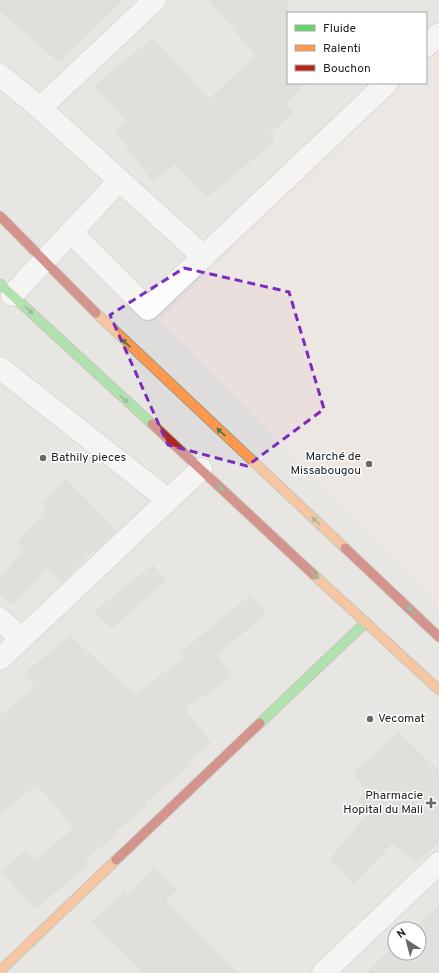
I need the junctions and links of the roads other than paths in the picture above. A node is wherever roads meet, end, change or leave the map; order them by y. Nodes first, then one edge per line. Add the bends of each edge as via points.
1 (151, 1) edge
2 (439, 34) edge
3 (427, 45) edge
4 (0, 75) edge
5 (386, 84) edge
6 (40, 108) junction
7 (120, 180) junction
8 (0, 216) edge
9 (71, 232) junction
10 (204, 257) junction
11 (45, 260) junction
12 (6, 290) edge
13 (0, 368) edge
14 (201, 469) junction
15 (168, 500) junction
16 (0, 619) edge
17 (366, 622) junction
18 (439, 637) edge
19 (21, 639) junction
20 (0, 659) edge
21 (439, 690) edge
22 (439, 863) edge
23 (0, 971) edge
24 (323, 973) edge

1 - 6 street
2 - 3 street
4 - 6 street
5 - 10 street
6 - 7 street
7 - 9 street
7 - 10 street
8 - 11 main road
9 - 10 street via 148,309
9 - 11 street
11 - 12 street
18 -> 11 main road via 112,329
12 -> 14 main road
13 - 15 street
14 - 15 street
14 -> 17 main road
15 - 19 street
16 - 19 street
17 - 21 main road
17 - 23 main road
19 - 20 street
22 - 24 street

